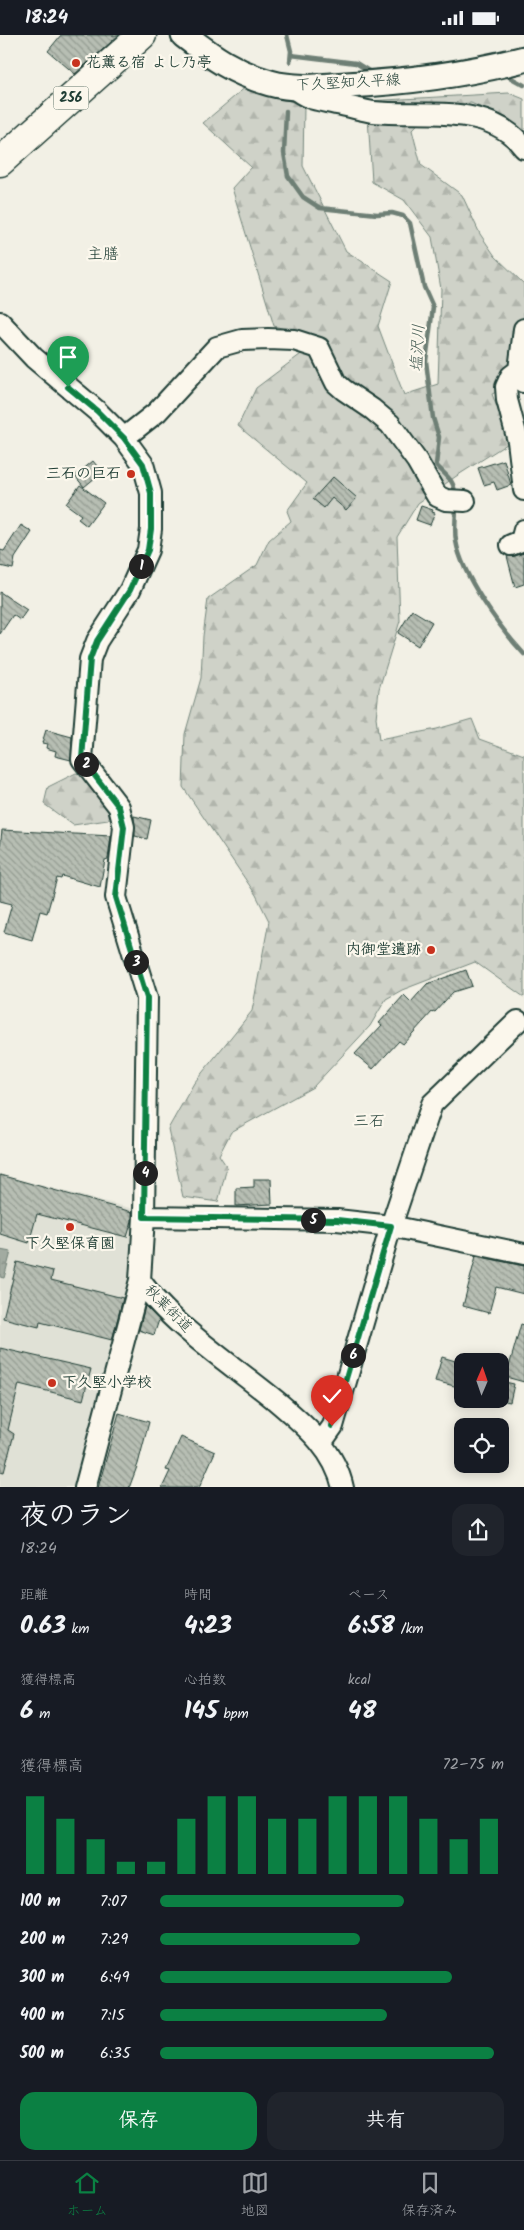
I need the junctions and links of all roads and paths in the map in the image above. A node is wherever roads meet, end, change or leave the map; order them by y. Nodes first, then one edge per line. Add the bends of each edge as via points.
1 (142, 35) edge
2 (184, 35) edge
3 (524, 59) edge
4 (292, 87) junction
5 (524, 148) edge
6 (0, 162) edge
7 (0, 322) edge
8 (524, 329) edge
9 (522, 377) edge
10 (124, 438) junction
11 (524, 490) edge
12 (455, 500) dead end
13 (524, 530) edge
14 (511, 545) dead end
15 (518, 1021) dead end
16 (144, 1217) junction
17 (391, 1226) junction
18 (524, 1254) edge
19 (140, 1280) junction
20 (321, 1443) junction
21 (85, 1487) edge
22 (343, 1487) edge

1 - 6 highway, 256
2 - 4 main road, 下久堅知久平線 via 216,60 271,83
3 - 4 main road, 下久堅知久平線 via 482,70 384,83
4 - 5 street via 304,97 372,112 459,114 481,119 516,138
7 - 10 street, 秋葉街道 via 34,358
8 - 9 street
9 - 11 street via 511,376 506,387 506,400 518,441
10 - 12 street via 157,412 217,347 242,341 294,340 319,348 336,383 390,424 417,461 436,496
10 - 16 street, 秋葉街道 via 143,464 148,479 151,529 148,550 130,590 97,641 90,659 82,759 119,807 124,827 116,897 147,998
13 - 14 street via 521,541
15 - 17 street via 432,1104
16 - 17 street via 337,1220
16 - 19 street, 秋葉街道
17 - 18 street
17 - 20 street via 332,1426
19 - 20 street, 秋葉街道 via 174,1319 261,1388
19 - 21 street
20 - 22 street, 秋葉街道 via 337,1466

